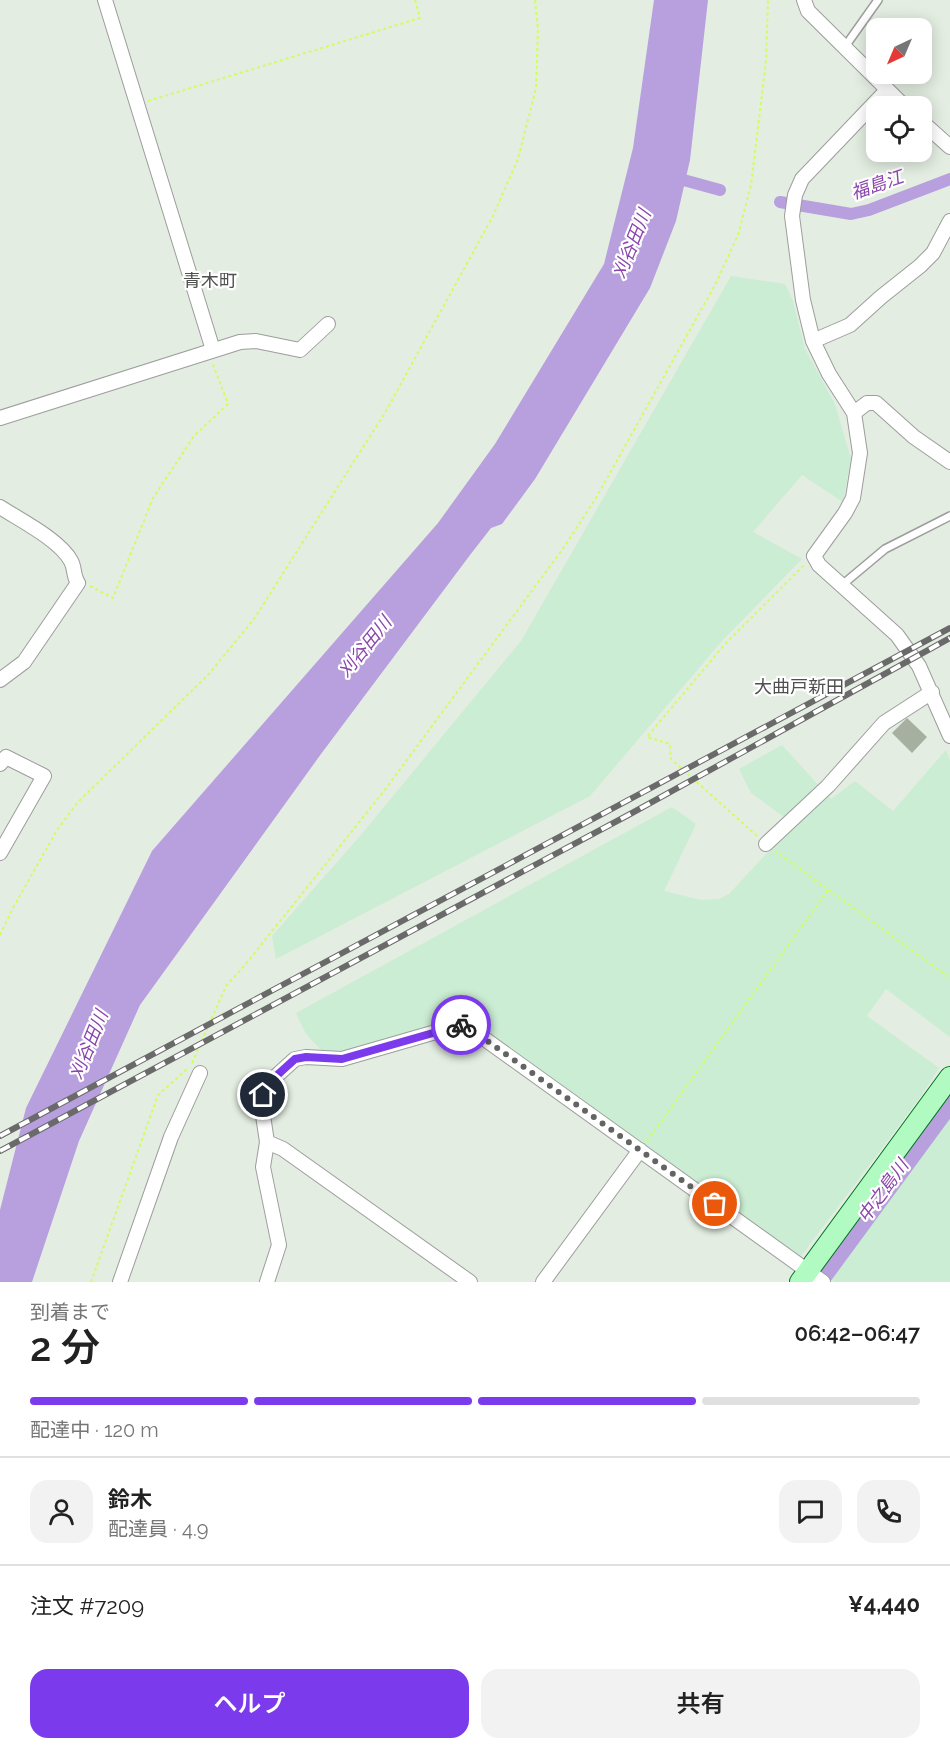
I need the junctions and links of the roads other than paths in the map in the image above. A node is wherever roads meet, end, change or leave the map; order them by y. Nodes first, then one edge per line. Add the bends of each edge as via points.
1 (105, 0) edge
2 (804, 0) edge
3 (878, 0) edge
4 (844, 48) junction
5 (887, 90) junction
6 (893, 96) edge
7 (932, 131) edge
8 (950, 147) edge
9 (950, 221) edge
10 (328, 324) dead end
11 (813, 341) junction
12 (213, 350) junction
13 (854, 413) junction
14 (0, 418) edge
15 (950, 462) edge
16 (0, 507) edge
17 (950, 516) edge
18 (842, 585) junction
19 (0, 680) edge
20 (932, 692) junction
21 (950, 736) edge
22 (0, 764) edge
23 (766, 844) road end
24 (0, 853) edge
25 (200, 1073) dead end
26 (950, 1077) edge
27 (267, 1142) junction
28 (640, 1150) junction
29 (810, 1278) edge
30 (120, 1282) edge
31 (267, 1282) edge
32 (470, 1282) edge
33 (543, 1282) edge

1 - 12 street
2 - 4 street via 808,11
3 - 4 lane
4 - 5 street
5 - 6 street
5 - 11 street via 802,179 795,195 792,216 803,300
7 - 8 street
9 - 11 street via 933,252 920,266 850,325
10 - 12 street via 300,350 256,341
11 - 13 street
12 - 14 street
13 - 15 street via 867,403 876,402 914,437
13 - 18 street via 860,453 853,498 814,556
16 - 19 street via 54,543 71,561 78,583 24,662
17 - 18 lane via 885,549
18 - 20 street via 897,635
20 - 21 street
20 - 23 street via 884,723 828,786
22 - 24 street via 6,758 44,776
25 - 30 street via 171,1137
26 - 29 main road
27 - 28 street via 263,1095 274,1078 295,1059 342,1059 460,1025
27 - 31 street via 263,1167 279,1245
27 - 32 street via 283,1149
28 - 29 street
28 - 33 street

